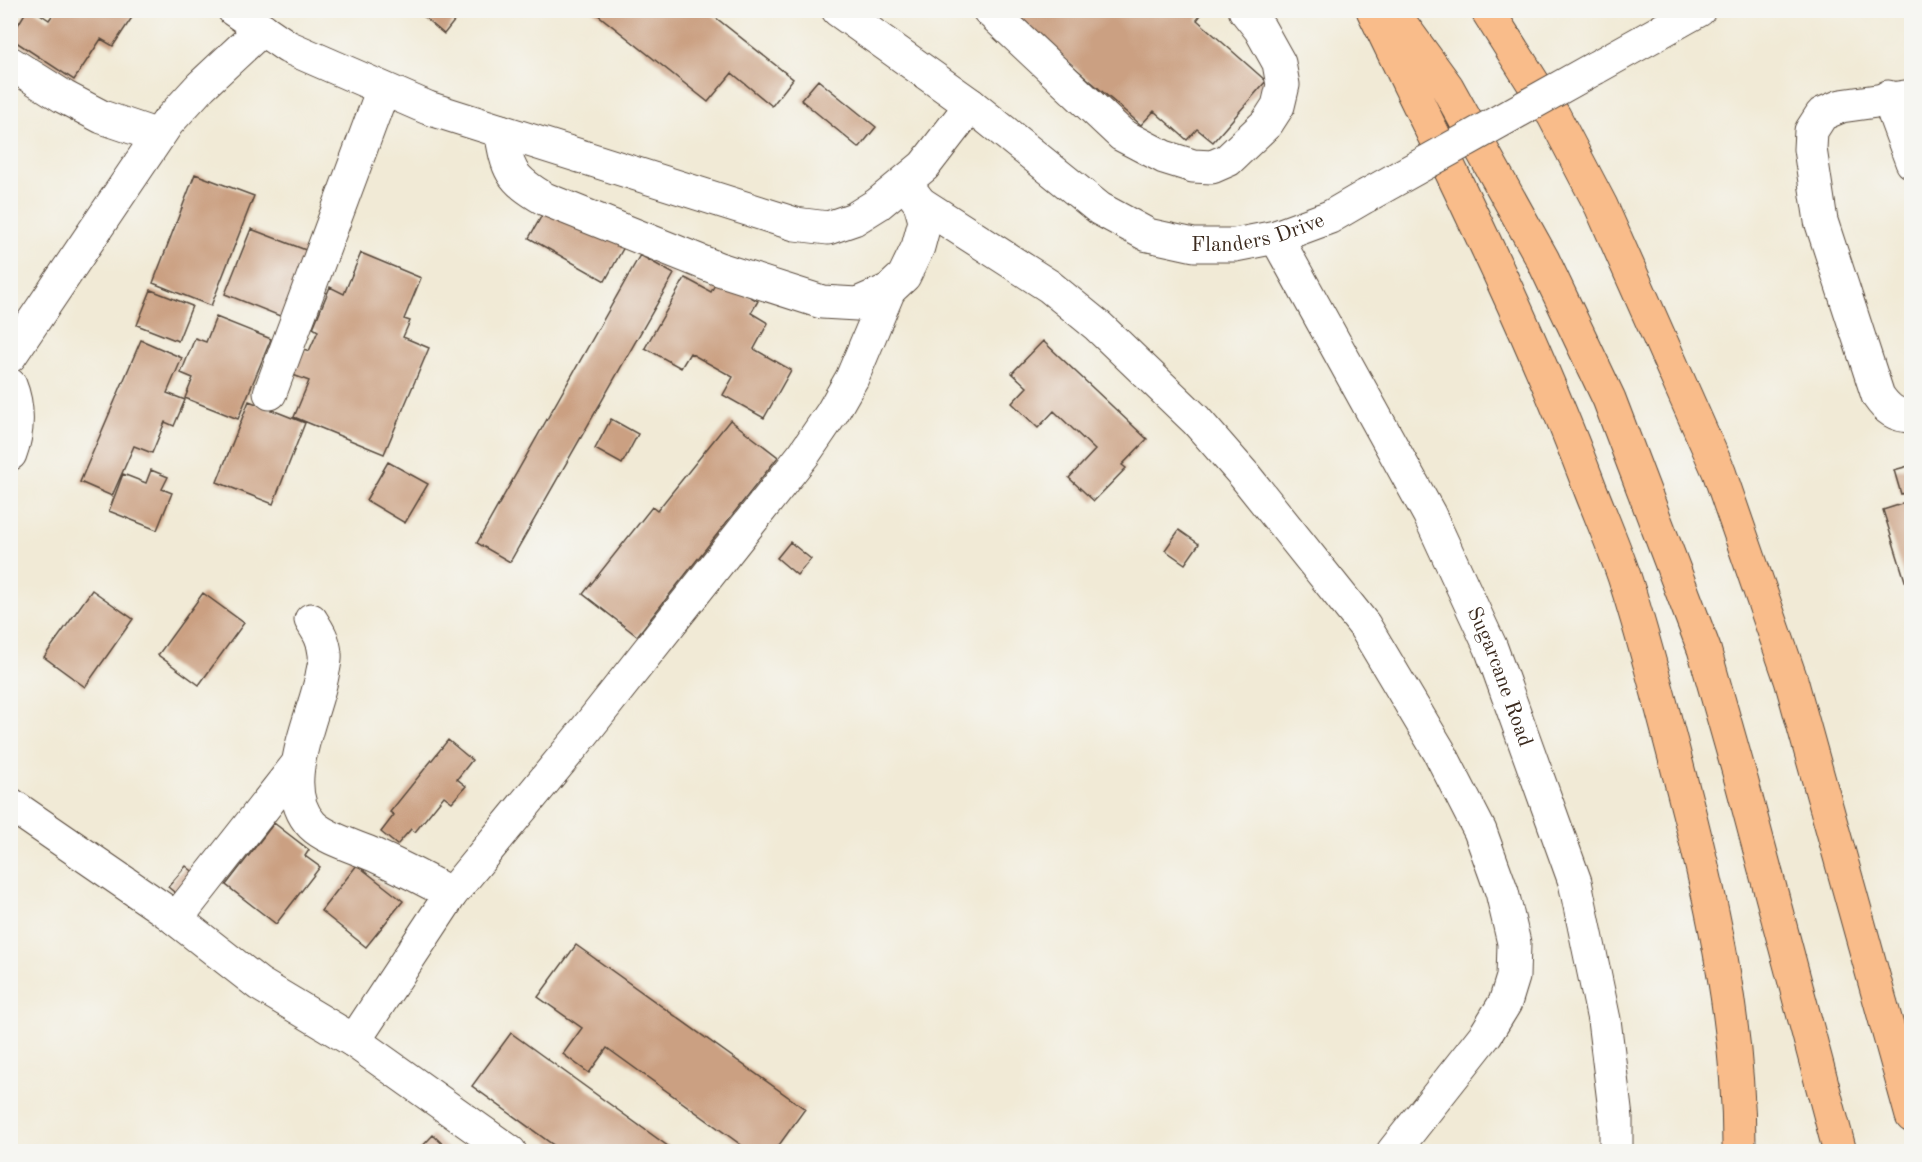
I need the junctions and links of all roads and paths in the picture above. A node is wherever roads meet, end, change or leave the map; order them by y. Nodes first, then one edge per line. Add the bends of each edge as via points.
1 (234, 10) edge
2 (989, 10) edge
3 (1245, 10) edge
4 (1373, 10) edge
5 (1391, 10) edge
6 (1487, 10) edge
7 (1699, 10) edge
8 (849, 14) edge
9 (262, 29) junction
10 (10, 63) edge
11 (384, 89) junction
12 (1900, 96) edge
13 (971, 105) junction
14 (501, 131) junction
15 (158, 136) junction
16 (1911, 162) edge
17 (912, 193) junction
18 (1276, 237) junction
19 (889, 290) junction
20 (10, 356) edge
21 (10, 386) edge
22 (270, 393) dead end
23 (1911, 416) edge
24 (10, 454) edge
25 (312, 620) dead end
26 (297, 765) junction
27 (10, 804) edge
28 (451, 894) junction
29 (176, 919) junction
30 (1891, 1038) junction
31 (354, 1041) junction
32 (1911, 1093) edge
33 (1911, 1116) edge
34 (510, 1152) edge
35 (1393, 1152) edge
36 (1616, 1152) edge
37 (1739, 1152) edge
38 (1840, 1152) edge

1 - 9 street
2 - 3 street via 1122,135 1164,157 1212,167 1228,160 1267,123 1278,106 1283,85 1279,63
4 - 37 highway via 1505,282 1569,431 1624,576 1702,865 1729,1005
5 - 38 highway via 1447,87 1543,260 1609,399 1704,649
6 - 30 highway via 1554,116 1601,206 1719,472 1791,680
7 - 18 street, Flanders Drive, bridge via 1330,217
8 - 13 street, Flanders Drive
9 - 11 street via 288,47
9 - 15 street via 201,86
10 - 15 street via 102,117
11 - 14 street via 428,108
11 - 22 street
12 - 16 street
12 - 23 street via 1841,106 1822,114 1811,131 1810,149 1821,220 1878,396 1886,408 1900,416
13 - 17 street via 924,166
13 - 18 street, Flanders Drive via 1100,209 1148,235 1194,245 1235,246
14 - 17 street via 795,224 828,228
14 - 19 street via 507,163 515,179 545,199 719,269 822,302 857,304
15 - 20 street
17 - 19 street via 925,221 904,276
17 - 35 street via 1049,286 1098,326 1196,420 1364,625 1439,751 1480,831 1502,892 1514,943 1513,977 1505,1003 1486,1034
18 - 36 street, Sugarcane Road via 1429,514 1491,648 1575,882 1604,1020 1617,1118
19 - 28 street via 852,378 804,454 585,732
21 - 24 street via 16,437
25 - 26 street via 326,655
26 - 28 street via 302,810 313,825
26 - 29 street
27 - 29 street
28 - 31 street
29 - 31 street via 260,984
30 - 32 highway
30 - 33 highway
31 - 34 street

